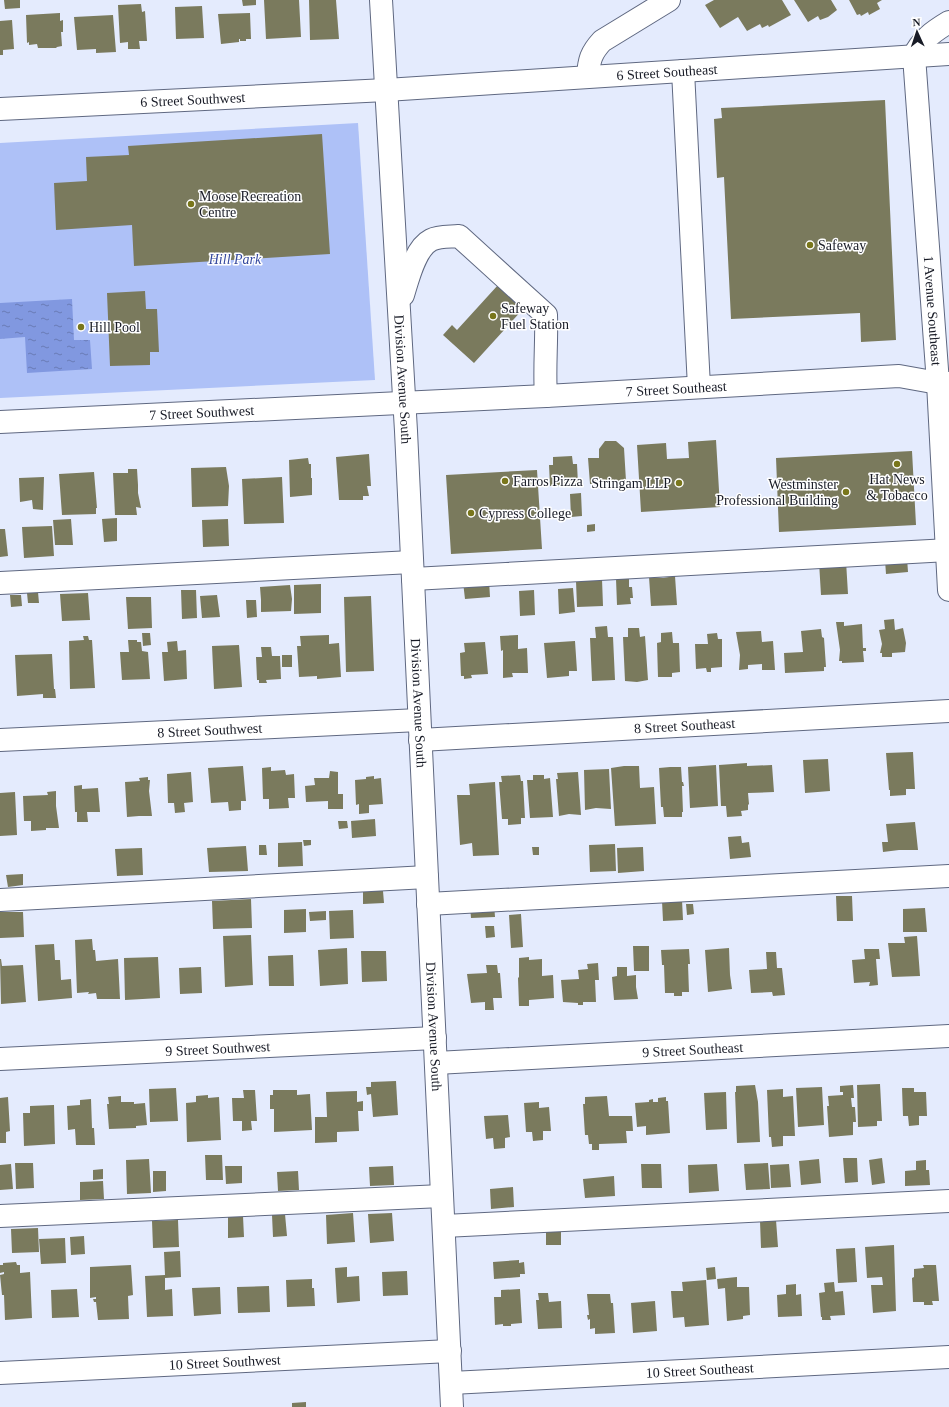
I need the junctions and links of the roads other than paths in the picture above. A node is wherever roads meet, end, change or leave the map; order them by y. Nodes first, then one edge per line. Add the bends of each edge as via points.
1 (381, 0) edge
2 (669, 0) edge
3 (949, 22) edge
4 (949, 54) edge
5 (914, 56) junction
6 (683, 71) junction
7 (588, 76) junction
8 (386, 90) junction
9 (0, 109) edge
10 (399, 310) junction
11 (943, 383) edge
12 (699, 387) junction
13 (546, 396) junction
14 (403, 403) junction
15 (0, 422) edge
16 (948, 550) edge
17 (412, 571) junction
18 (0, 583) edge
19 (949, 590) edge
20 (949, 711) edge
21 (420, 730) junction
22 (0, 740) edge
23 (949, 876) edge
24 (427, 877) junction
25 (0, 900) edge
26 (428, 904) junction
27 (949, 1036) edge
28 (435, 1038) junction
29 (0, 1059) edge
30 (436, 1063) junction
31 (442, 1196) junction
32 (949, 1201) edge
33 (0, 1216) edge
34 (444, 1226) junction
35 (450, 1351) junction
36 (949, 1357) edge
37 (0, 1373) edge
38 (451, 1383) junction
39 (452, 1407) edge

1 - 8 street, Division Avenue South
2 - 7 street via 602,41 590,57
3 - 5 street via 930,33
4 - 5 street, 6 Street Southeast
5 - 6 street, 6 Street Southeast
5 - 11 street, 1 Avenue Southeast
6 - 7 street, 6 Street Southeast
6 - 12 street
7 - 8 street, 6 Street Southeast
8 - 9 street, 6 Street Southwest
8 - 10 street, Division Avenue South
10 - 13 street via 412,265 423,247 431,240 460,236 546,315
10 - 14 street, Division Avenue South
11 - 12 street, 7 Street Southeast via 899,376
11 - 16 street, 1 Avenue Southeast
12 - 13 street, 7 Street Southeast
13 - 14 street, 7 Street Southeast
14 - 15 street, 7 Street Southwest
14 - 17 street, Division Avenue South
16 - 17 street
16 - 19 street, 1 Avenue Southeast
17 - 18 street
17 - 21 street, Division Avenue South
20 - 21 street, 8 Street Southeast
21 - 22 street, 8 Street Southwest
21 - 24 street, Division Avenue South
23 - 26 street
24 - 25 street
24 - 26 street, Division Avenue South
26 - 28 street, Division Avenue South
27 - 30 street, 9 Street Southeast
28 - 29 street, 9 Street Southwest
28 - 30 street, Division Avenue South
30 - 31 street, Division Avenue South
31 - 33 street
31 - 34 street, Division Avenue South
32 - 34 street
34 - 35 street, Division Avenue South
35 - 37 street, 10 Street Southwest
35 - 38 street, Division Avenue South
36 - 38 street, 10 Street Southeast
38 - 39 street, Division Avenue South

